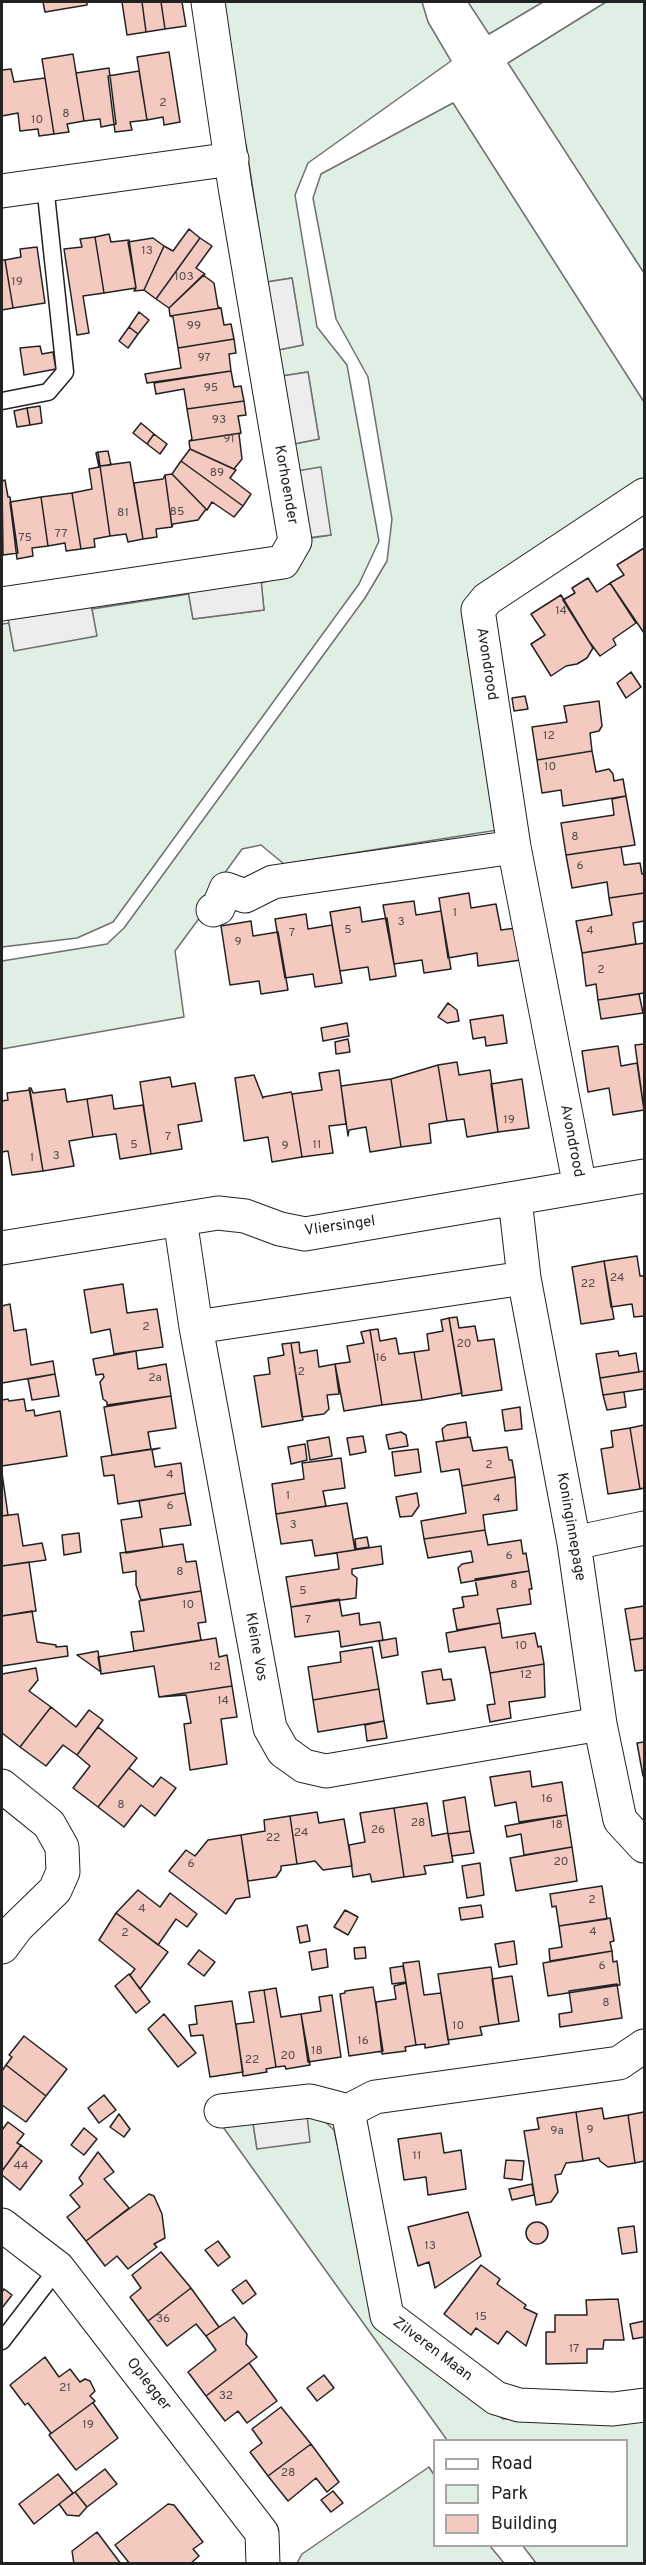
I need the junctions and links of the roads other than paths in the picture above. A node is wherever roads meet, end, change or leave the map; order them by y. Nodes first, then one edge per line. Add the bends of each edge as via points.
1 (208, 2) edge
2 (232, 159) junction
3 (45, 185) junction
4 (2, 191) edge
5 (2, 401) edge
6 (645, 495) edge
7 (2, 604) edge
8 (514, 847) junction
9 (213, 910) dead end
10 (645, 1176) edge
11 (580, 1187) junction
12 (515, 1199) junction
13 (180, 1219) junction
14 (2, 1248) edge
15 (524, 1278) junction
16 (196, 1327) junction
17 (645, 1528) edge
18 (574, 1543) junction
19 (600, 1724) junction
20 (2, 1786) edge
21 (645, 1846) edge
22 (2, 1947) edge
23 (645, 2046) edge
24 (221, 2111) dead end
25 (348, 2111) junction
26 (2, 2225) edge
27 (58, 2268) junction
28 (2, 2341) edge
29 (645, 2405) edge
30 (263, 2564) edge

1 - 2 street, Korhoender
2 - 3 street
2 - 7 street, Korhoender via 295,542 283,562
3 - 4 street
3 - 5 lane via 65,372 48,392
6 - 8 street, Avondrood via 487,599 478,610
8 - 9 street via 273,882 245,896 226,889 218,908
8 - 11 street, Avondrood
10 - 11 street, Vliersingel
11 - 12 street, Vliersingel
12 - 13 street, Vliersingel via 305,1234 245,1216 218,1213
12 - 15 street, Koninginnepage
13 - 14 street, Vliersingel
13 - 16 street, Kleine Vos
15 - 16 street
15 - 18 street, Koninginnepage
16 - 19 street, Kleine Vos via 270,1728 283,1751 304,1766 326,1772
17 - 18 street
18 - 19 street, Koninginnepage
19 - 21 street, Koninginnepage via 620,1820
20 - 22 street via 50,1824 62,1847 63,1872 55,1890
23 - 25 street via 619,2063 375,2097
24 - 25 street via 310,2101
25 - 29 street, Zilveren Maan via 387,2316 496,2398 531,2406 613,2409
26 - 27 street, Oplegger
27 - 28 lane
27 - 30 street, Oplegger via 262,2533

